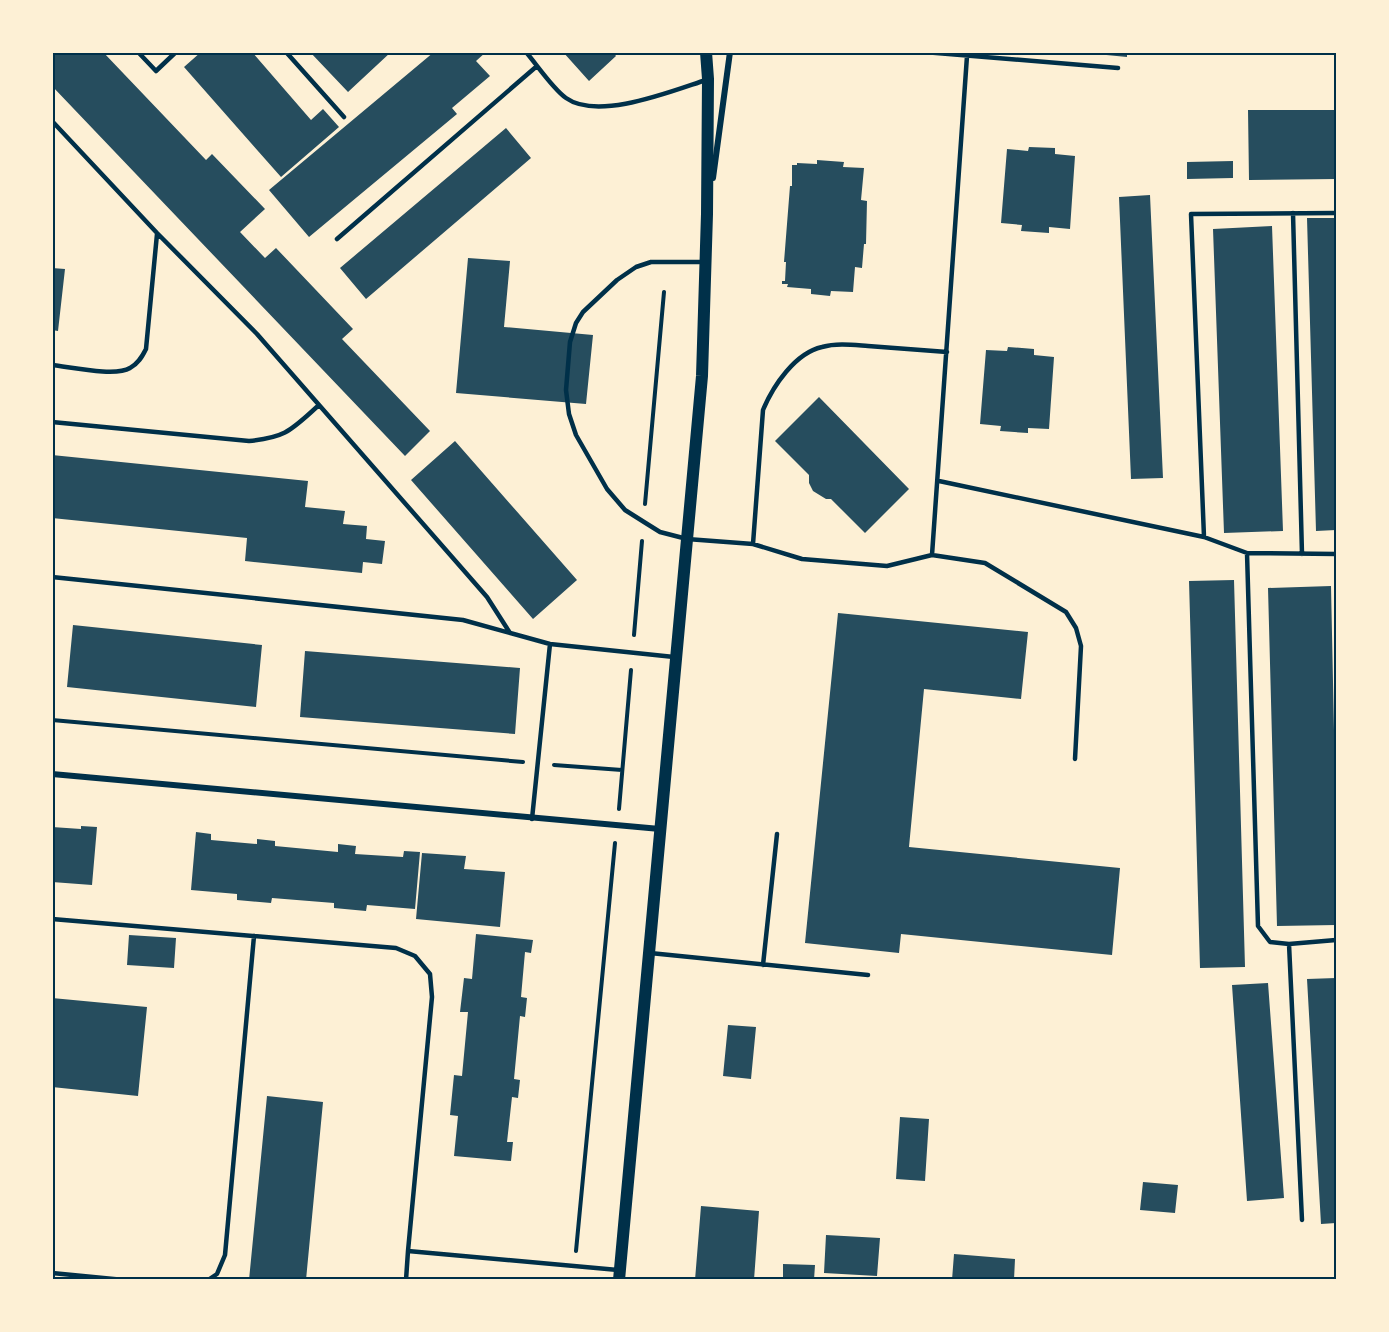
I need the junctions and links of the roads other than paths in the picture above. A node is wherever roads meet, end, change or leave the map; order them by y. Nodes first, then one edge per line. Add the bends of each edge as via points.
1 (138, 52) edge
2 (176, 52) edge
3 (286, 52) edge
4 (525, 52) edge
5 (706, 52) edge
6 (730, 52) edge
7 (924, 52) edge
8 (967, 56) junction
9 (537, 66) junction
10 (1119, 68) dead end
11 (708, 79) junction
12 (344, 117) dead end
13 (52, 121) edge
14 (1293, 213) junction
15 (1336, 213) edge
16 (708, 214) junction
17 (157, 234) junction
18 (337, 239) dead end
19 (706, 262) junction
20 (947, 352) junction
21 (52, 365) edge
22 (319, 405) junction
23 (52, 422) edge
24 (939, 481) junction
25 (1204, 537) junction
26 (687, 539) junction
27 (753, 544) junction
28 (1247, 553) junction
29 (1302, 554) junction
30 (1336, 554) edge
31 (932, 555) junction
32 (52, 577) edge
33 (510, 633) junction
34 (550, 644) junction
35 (676, 657) junction
36 (1075, 759) dead end
37 (52, 774) edge
38 (532, 819) junction
39 (660, 829) junction
40 (777, 834) dead end
41 (52, 919) edge
42 (254, 936) junction
43 (1336, 940) edge
44 (1289, 944) junction
45 (650, 953) junction
46 (763, 964) junction
47 (868, 975) dead end
48 (1302, 1220) dead end
49 (408, 1251) junction
50 (52, 1273) edge
51 (619, 1275) edge
52 (124, 1280) edge
53 (208, 1280) edge
54 (406, 1280) edge

1 - 2 lane via 156,71
3 - 12 lane
4 - 9 lane
5 - 11 main road
6 - 16 street
7 - 8 lane
8 - 10 lane
8 - 20 lane
9 - 11 lane via 566,98 584,105 644,101
9 - 18 lane
11 - 16 main road
13 - 17 lane
14 - 15 lane
14 - 25 lane via 1191,214
14 - 29 lane
16 - 19 main road
17 - 21 lane via 146,350 140,360 130,369 117,372
17 - 22 lane via 257,334
19 - 26 main road via 702,376
19 - 26 lane via 659,261 636,267 617,280 576,323 570,342 566,390 576,435 607,489 625,510 644,522 660,532
20 - 24 lane
20 - 27 lane via 820,347 789,369 764,410
22 - 23 lane via 287,433 249,441
22 - 33 lane via 487,597
24 - 25 lane
24 - 31 lane
25 - 28 lane
26 - 27 lane
26 - 35 main road
27 - 31 lane via 802,559 887,566
28 - 29 lane
28 - 44 lane via 1258,926 1270,942
29 - 30 lane
31 - 36 lane via 985,563 1066,612 1081,646
32 - 33 lane via 463,620
33 - 34 lane
34 - 35 lane
34 - 38 lane
35 - 39 main road
37 - 38 street
38 - 39 street
39 - 45 main road
40 - 46 lane
41 - 42 lane
42 - 49 lane via 396,948 415,956 430,974 432,996
42 - 53 lane via 225,1255 217,1274
43 - 44 lane
44 - 48 lane
45 - 46 lane
45 - 51 main road
46 - 47 lane
49 - 51 lane via 574,1266
49 - 54 lane
50 - 52 lane

